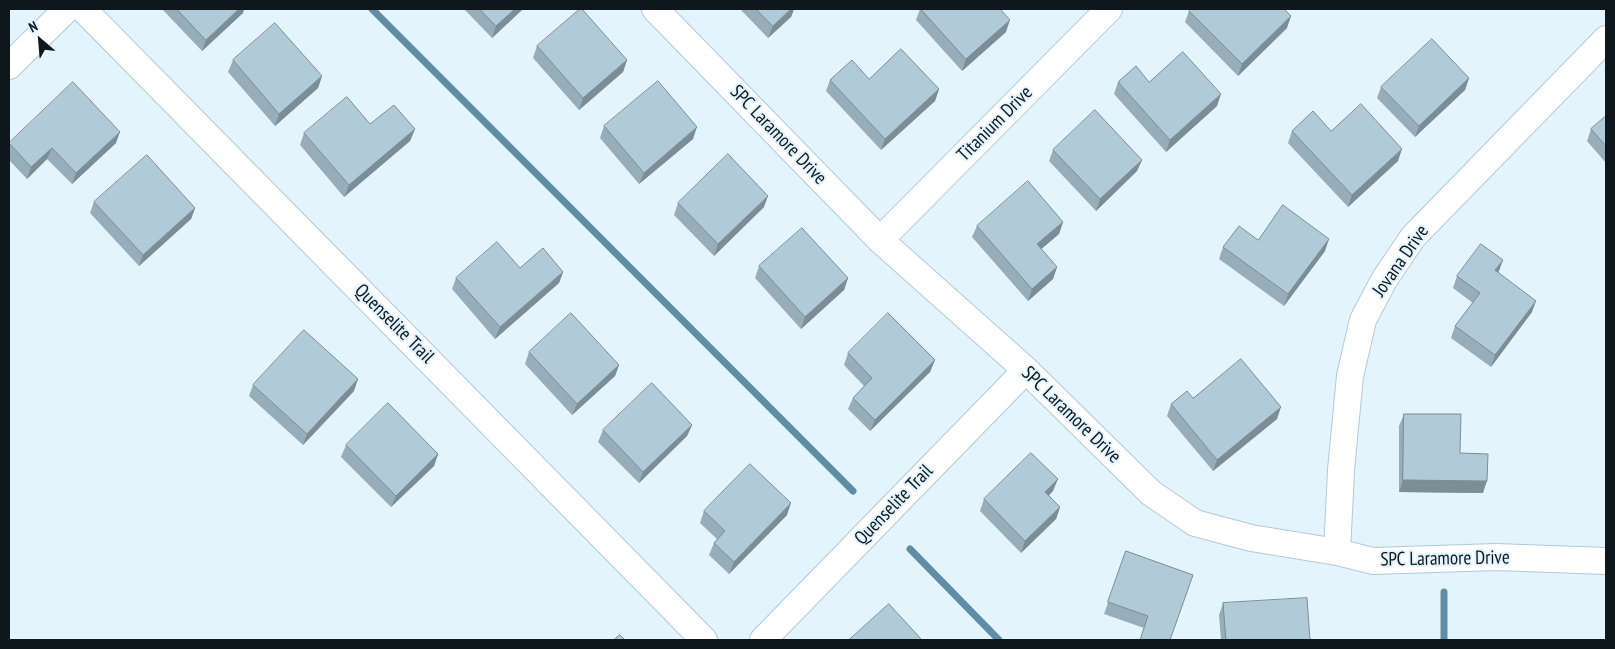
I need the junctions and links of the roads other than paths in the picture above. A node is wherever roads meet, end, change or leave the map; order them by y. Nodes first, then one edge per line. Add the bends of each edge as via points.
1 (66, 9) edge
2 (83, 9) edge
3 (655, 9) edge
4 (1109, 9) edge
5 (1606, 39) edge
6 (9, 66) edge
7 (880, 240) junction
8 (1026, 370) junction
9 (1337, 552) junction
10 (1606, 561) edge
11 (704, 640) edge
12 (763, 640) edge

1 - 6 street
2 - 11 street, Quenselite Trail
3 - 7 street, SPC Laramore Drive
4 - 7 street, Titanium Drive
5 - 9 street, Jovana Drive via 1413,237 1384,280 1363,320 1350,376
7 - 8 street, SPC Laramore Drive
8 - 9 street, SPC Laramore Drive via 1151,493 1195,523 1251,538
8 - 12 street, Quenselite Trail
9 - 10 street, SPC Laramore Drive via 1373,561 1496,557

